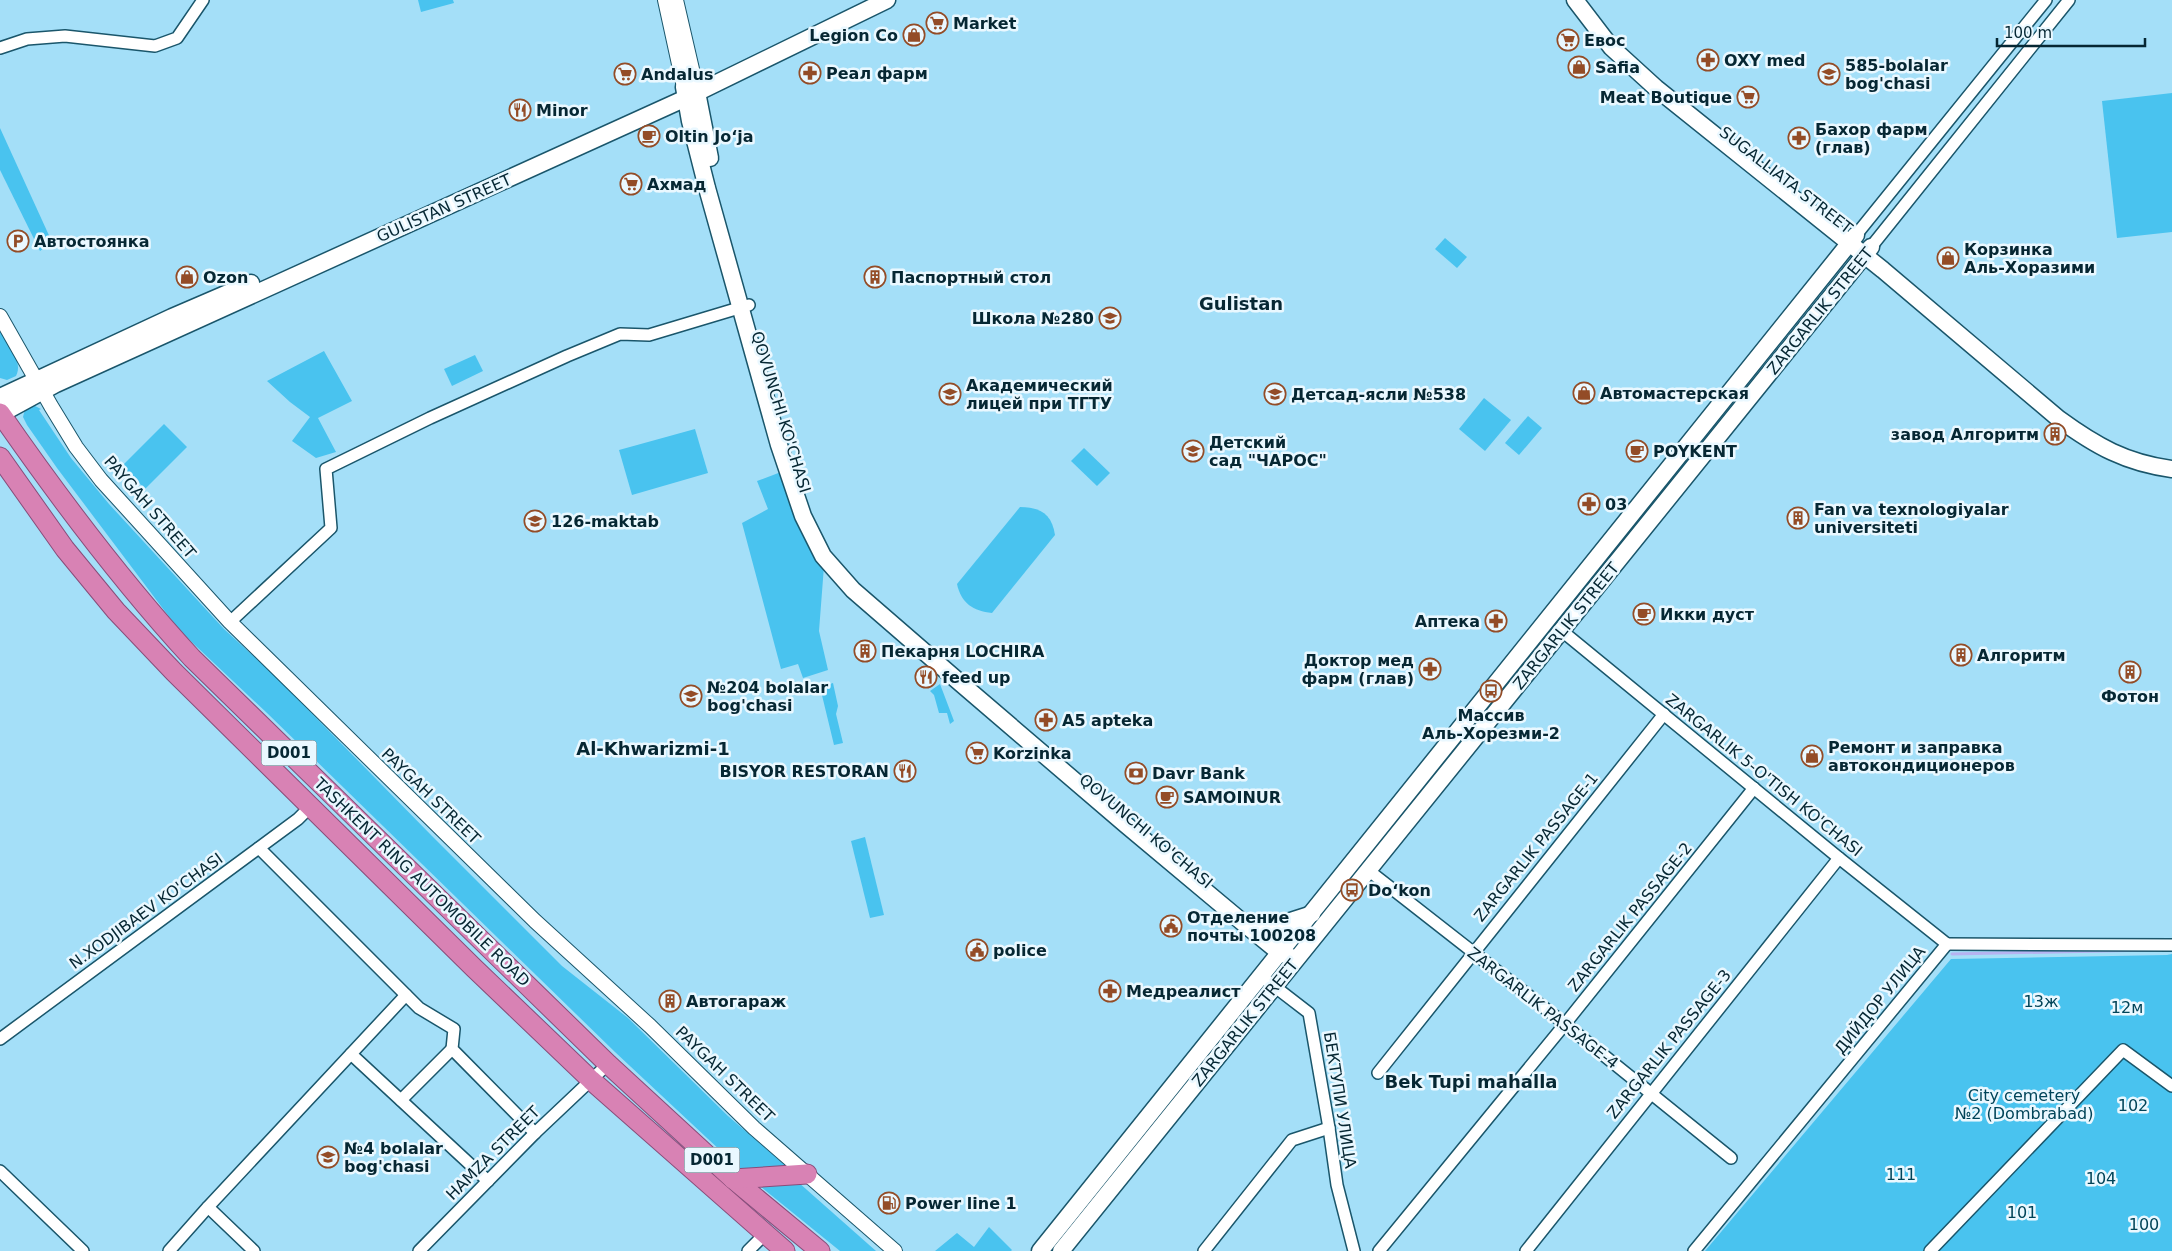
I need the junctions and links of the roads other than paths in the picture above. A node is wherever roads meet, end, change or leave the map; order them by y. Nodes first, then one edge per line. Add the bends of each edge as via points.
1 (203, 0) edge
2 (665, 0) edge
3 (676, 0) edge
4 (863, 0) edge
5 (887, 0) edge
6 (1575, 0) edge
7 (1585, 0) edge
8 (2046, 0) edge
9 (2069, 0) edge
10 (0, 48) edge
11 (691, 90) junction
12 (1934, 138) junction
13 (1949, 150) junction
14 (1852, 239) junction
15 (1868, 251) junction
16 (744, 306) junction
17 (0, 316) edge
18 (39, 385) junction
19 (0, 409) edge
20 (0, 457) edge
21 (2172, 458) edge
22 (2172, 469) edge
23 (1605, 547) junction
24 (1620, 558) junction
25 (136, 596) junction
26 (116, 611) junction
27 (1548, 619) junction
28 (230, 622) junction
29 (1562, 630) junction
30 (1664, 714) junction
31 (1754, 788) junction
32 (310, 807) junction
33 (259, 848) junction
34 (1839, 858) junction
35 (1355, 859) junction
36 (1368, 870) junction
37 (1312, 914) junction
38 (1261, 925) junction
39 (1947, 944) junction
40 (2172, 945) edge
41 (1284, 949) junction
42 (1472, 952) junction
43 (1297, 959) junction
44 (1261, 976) junction
45 (1274, 987) junction
46 (406, 995) junction
47 (1565, 1024) junction
48 (0, 1038) edge
49 (452, 1049) junction
50 (351, 1054) junction
51 (608, 1064) junction
52 (1378, 1072) dead end
53 (591, 1080) junction
54 (2172, 1086) edge
55 (1651, 1094) junction
56 (401, 1100) junction
57 (1329, 1128) junction
58 (535, 1133) junction
59 (1731, 1158) dead end
60 (0, 1171) edge
61 (807, 1174) junction
62 (733, 1179) junction
63 (488, 1180) junction
64 (208, 1207) junction
65 (765, 1234) junction
66 (83, 1251) edge
67 (169, 1251) edge
68 (254, 1251) edge
69 (419, 1251) edge
70 (748, 1251) edge
71 (785, 1251) edge
72 (820, 1251) edge
73 (895, 1251) edge
74 (1040, 1251) edge
75 (1061, 1251) edge
76 (1204, 1251) edge
77 (1354, 1251) edge
78 (1378, 1251) edge
79 (1526, 1251) edge
80 (1694, 1251) edge
81 (1930, 1251) edge

1 - 10 street via 177,38 155,46 65,36 27,40
2 - 11 street, QOVUNCHI KO'CHASI
3 - 11 street, QOVUNCHI KO'CHASI
4 - 11 main road, GULISTAN STREET
5 - 11 main road, GULISTAN STREET
6 - 14 main road via 1606,42 1633,68
7 - 14 main road, SUGALLIATA STREET via 1617,42
8 - 12 street, ZARGARLIK STREET
9 - 13 street, ZARGARLIK STREET
11 - 16 main road, QOVUNCHI KO'CHASI
11 - 18 main road, GULISTAN STREET via 184,312
12 - 13 street
12 - 14 street, ZARGARLIK STREET
13 - 15 street, ZARGARLIK STREET
14 - 15 main road, SUGALLIATA STREET
14 - 23 main road, ZARGARLIK STREET
15 - 21 main road, SUGALLIATA STREET via 2089,430 2129,450
15 - 22 main road, SUGALLIATA STREET via 2052,414 2079,434 2117,456
15 - 24 main road, ZARGARLIK STREET
16 - 28 street via 649,335 620,334 386,438 326,469 331,528
16 - 38 main road, QOVUNCHI KO'CHASI via 810,507 824,538 841,562 860,583 985,695 1129,819
16 - 41 main road via 779,445 815,541 835,572 1047,758
17 - 18 street, PAYGAH STREET
18 - 19 main road, GULISTAN STREET
18 - 28 street, PAYGAH STREET via 76,447 101,480
19 - 25 highway, TASHKENT RING AUTOMOBILE ROAD / D001 via 56,492
20 - 26 highway, TASHKENT RING AUTOMOBILE ROAD / D001 via 65,549
23 - 24 main road
23 - 27 main road, ZARGARLIK STREET
24 - 29 main road, ZARGARLIK STREET
25 - 26 highway
25 - 51 highway, TASHKENT RING AUTOMOBILE ROAD / D001 via 192,658
26 - 32 highway, TASHKENT RING AUTOMOBILE ROAD / D001
27 - 29 main road
27 - 35 main road, ZARGARLIK STREET
28 - 61 street, PAYGAH STREET via 528,914 599,977 726,1102
29 - 30 street, ZARGARLIK 5-O'TISH KO'CHASI
29 - 36 main road, ZARGARLIK STREET
30 - 31 street, ZARGARLIK 5-O'TISH KO'CHASI
30 - 42 street, ZARGARLIK PASSAGE-1
31 - 34 street, ZARGARLIK 5-O'TISH KO'CHASI
31 - 47 street, ZARGARLIK PASSAGE-2
32 - 33 street, N.XODJIBAEV KO'CHASI via 298,820
32 - 53 highway, TASHKENT RING AUTOMOBILE ROAD / D001
33 - 46 street
33 - 48 street, N.XODJIBAEV KO'CHASI
34 - 39 street, ZARGARLIK 5-O'TISH KO'CHASI
34 - 55 street, ZARGARLIK PASSAGE-3
35 - 36 main road, ZARGARLIK PASSAGE-4
35 - 37 main road, ZARGARLIK STREET
36 - 42 street, ZARGARLIK PASSAGE-4
36 - 43 main road, ZARGARLIK STREET
37 - 38 main road via 1289,922
37 - 41 main road, ZARGARLIK STREET
38 - 41 main road, QOVUNCHI KO'CHASI
39 - 40 street, ДИЙДОР УЛИЦА
39 - 80 street, ДИЙДОР УЛИЦА
41 - 43 main road, QOVUNCHI KO'CHASI
41 - 44 main road, ZARGARLIK STREET
42 - 47 street, ZARGARLIK PASSAGE-4
42 - 52 street, ZARGARLIK PASSAGE-1
43 - 45 main road, ZARGARLIK STREET
44 - 45 street, БЕКТУПИ УЛИЦА
44 - 74 main road, ZARGARLIK STREET
45 - 57 street, БЕКТУПИ УЛИЦА via 1309,1013
45 - 75 main road, ZARGARLIK STREET
46 - 49 street via 419,1008 454,1030
46 - 50 street
47 - 55 street, ZARGARLIK PASSAGE-4
47 - 78 street, ZARGARLIK PASSAGE-2
49 - 56 street
49 - 58 street
50 - 56 street
50 - 64 street
51 - 53 street, HAMZA STREET
51 - 62 highway, TASHKENT RING AUTOMOBILE ROAD / D001
53 - 58 street, HAMZA STREET
53 - 65 highway, TASHKENT RING AUTOMOBILE ROAD / D001
54 - 81 street via 2122,1050
55 - 59 street, ZARGARLIK PASSAGE-4
55 - 79 street, ZARGARLIK PASSAGE-3
56 - 63 street
57 - 76 street via 1292,1140
57 - 77 street, БЕКТУПИ УЛИЦА via 1337,1185
58 - 63 street, HAMZA STREET
60 - 66 street
61 - 62 highway
61 - 73 street, PAYGAH STREET
62 - 72 highway, TASHKENT RING AUTOMOBILE ROAD / D001
63 - 69 street, HAMZA STREET
64 - 67 street
64 - 68 street
65 - 70 street
65 - 71 highway, TASHKENT RING AUTOMOBILE ROAD / D001

